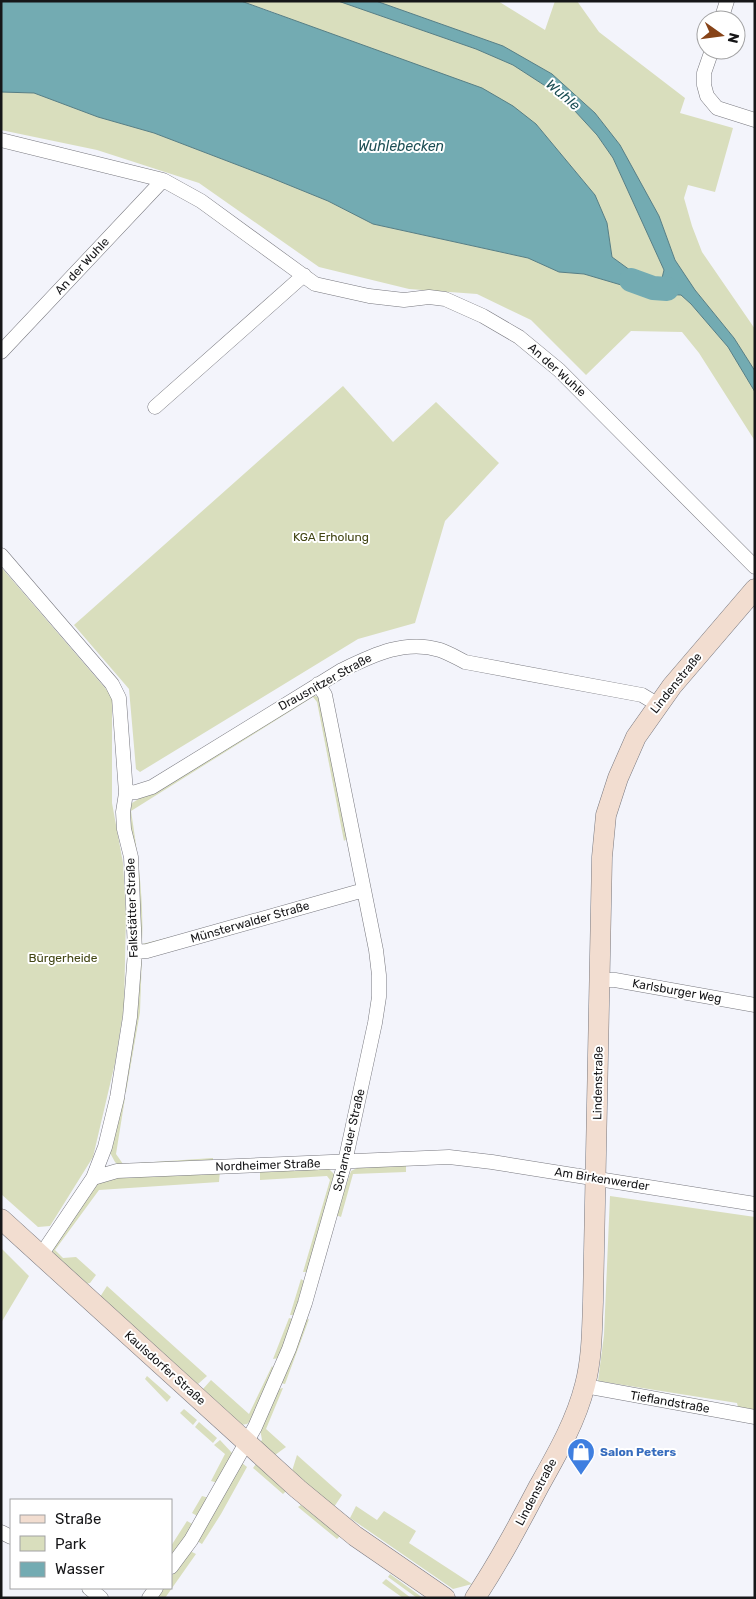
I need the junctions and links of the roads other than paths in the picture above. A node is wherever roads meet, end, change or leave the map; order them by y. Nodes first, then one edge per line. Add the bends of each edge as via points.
1 (709, 60) edge
2 (755, 120) edge
3 (1, 140) edge
4 (163, 180) junction
5 (304, 275) junction
6 (1, 352) edge
7 (155, 407) dead end
8 (1, 555) edge
9 (755, 567) edge
10 (755, 589) edge
11 (318, 684) junction
12 (657, 704) junction
13 (126, 793) junction
14 (364, 890) junction
15 (136, 952) junction
16 (599, 980) junction
17 (755, 1005) edge
18 (105, 1147) junction
19 (449, 1157) joint
20 (346, 1162) junction
21 (117, 1171) junction
22 (93, 1178) junction
23 (596, 1179) junction
24 (755, 1204) edge
25 (1, 1219) edge
26 (41, 1255) junction
27 (585, 1386) junction
28 (755, 1417) edge
29 (246, 1442) junction
30 (172, 1567) edge
31 (90, 1589) edge
32 (102, 1598) edge
33 (445, 1598) edge
34 (475, 1598) edge

1 - 2 street via 704,73 707,96 717,108
3 - 4 street, An der Wuhle
4 - 5 street, An der Wuhle via 201,201
4 - 6 street, An der Wuhle
5 - 7 street
5 - 9 street, An der Wuhle via 315,284 369,296 404,300 445,299 519,337 572,382
8 - 13 street, Falkstätter Straße via 112,684 118,698
10 - 12 street, Lindenstraße
11 - 12 street, Drausnitzer Straße via 370,656 410,646 425,646 442,650 465,662 642,695
11 - 13 street, Drausnitzer Straße via 152,787
11 - 14 street, Scharnauer Straße via 325,695
12 - 16 street, Lindenstraße via 636,737 606,815
13 - 15 street, Falkstätter Straße via 124,829 131,857
14 - 15 street, Münsterwalder Straße
14 - 20 street, Scharnauer Straße via 376,950 379,997
15 - 18 street, Falkstätter Straße via 130,1017
16 - 17 street, Karlsburger Weg via 615,980
16 - 23 street, Lindenstraße
18 - 21 street
18 - 22 street, Falkstätter Straße
19 - 20 street, Nordheimer Straße
19 - 23 street, Am Birkenwerder
20 - 21 street, Nordheimer Straße
20 - 29 street, Scharnauer Straße via 289,1349
21 - 22 street, Nordheimer Straße
22 - 26 street, Falkstätter Straße
23 - 24 street, Am Birkenwerder
23 - 27 street, Lindenstraße via 591,1352
25 - 26 street, Kaulsdorfer Straße
26 - 29 street, Kaulsdorfer Straße
27 - 28 street, Tieflandstraße
27 - 34 street, Lindenstraße via 556,1455
29 - 30 street, Scharnauer Straße via 191,1540
29 - 33 street, Kaulsdorfer Straße via 355,1536
31 - 32 street

